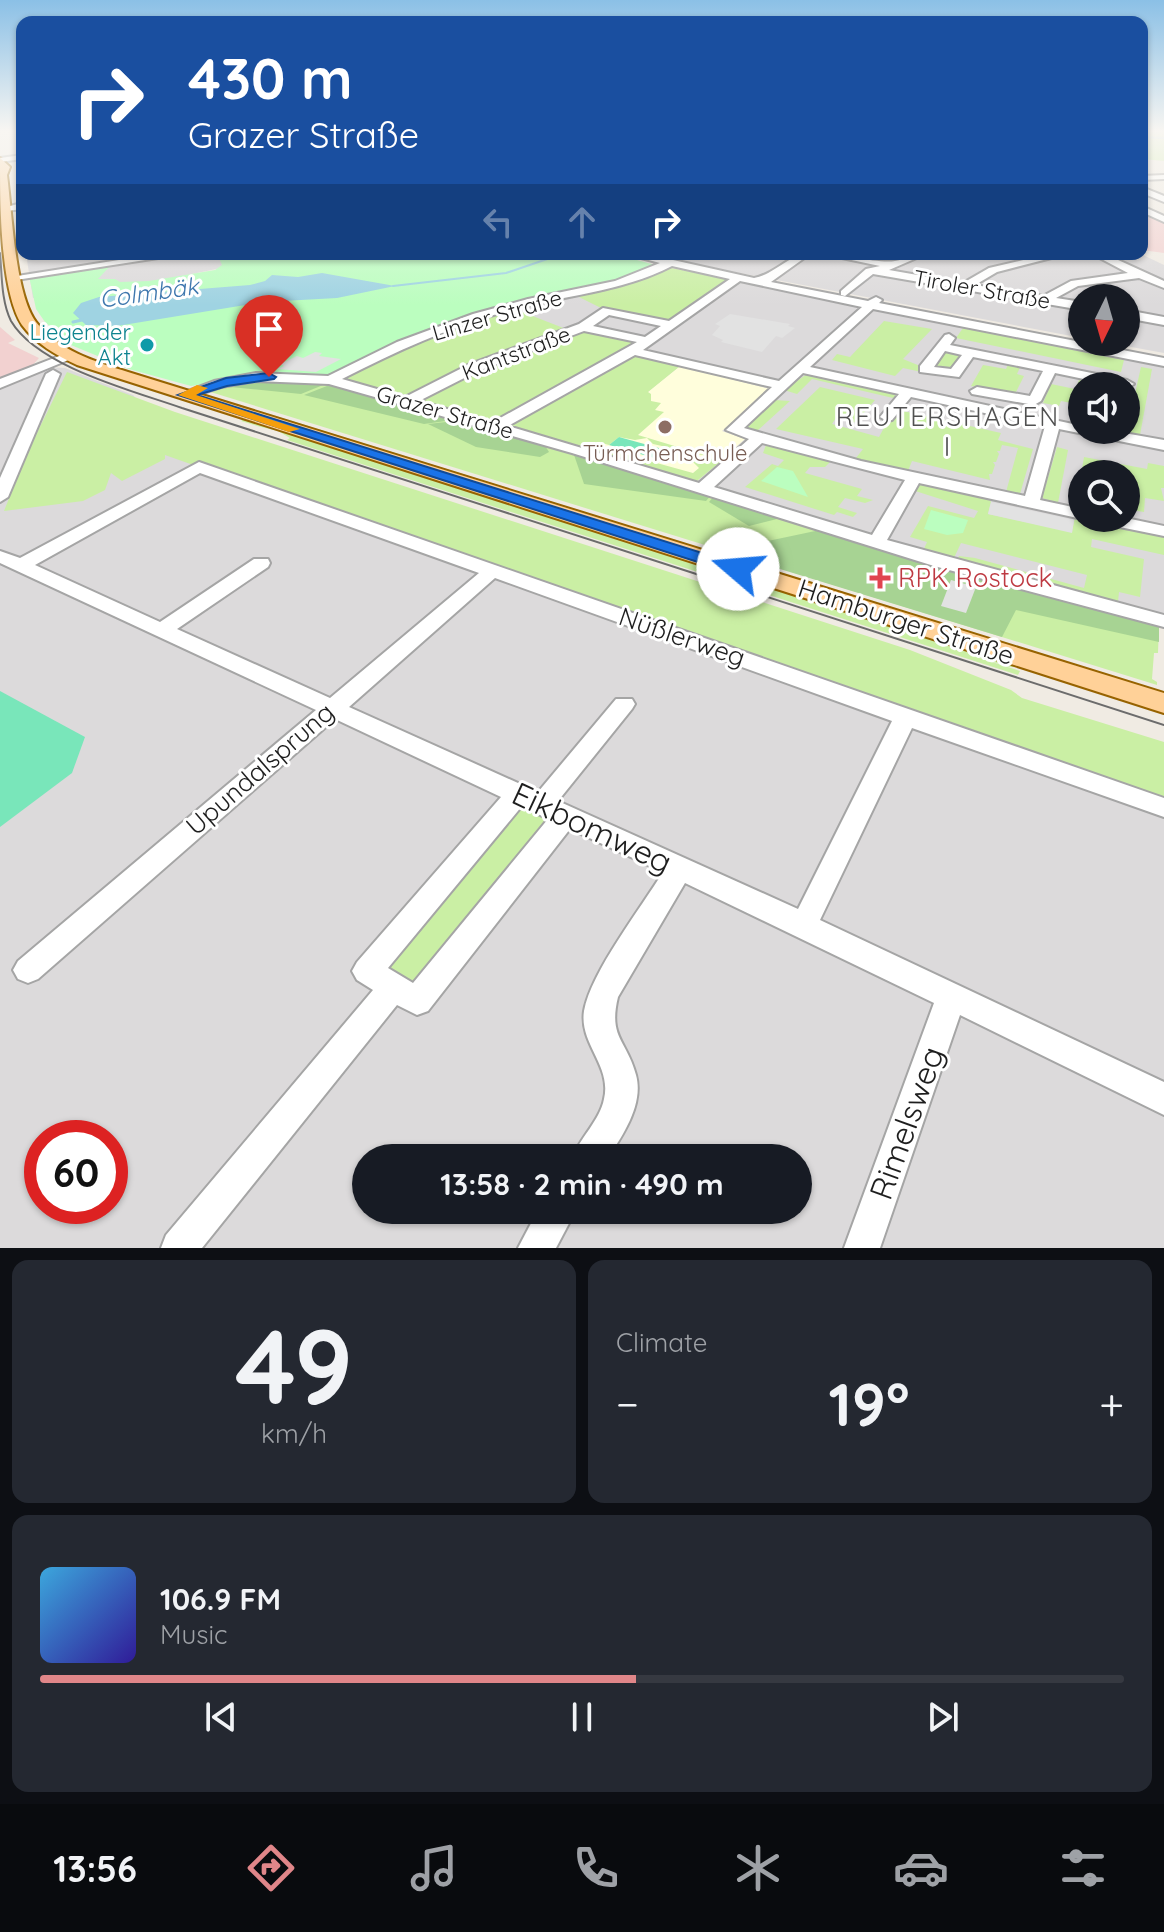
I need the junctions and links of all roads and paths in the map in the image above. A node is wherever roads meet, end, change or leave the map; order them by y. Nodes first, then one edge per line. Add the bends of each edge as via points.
1 (4, 188) edge
2 (16, 207) edge
3 (7, 208) junction
4 (102, 260) edge
5 (656, 260) edge
6 (796, 260) edge
7 (864, 260) edge
8 (906, 260) edge
9 (1036, 260) edge
10 (1110, 260) edge
11 (669, 263) junction
12 (894, 265) junction
13 (702, 269) junction
14 (875, 271) junction
15 (1142, 274) junction
16 (16, 277) junction
17 (738, 278) junction
18 (769, 279) junction
19 (752, 281) junction
20 (1164, 285) edge
21 (965, 286) junction
22 (845, 293) junction
23 (1044, 300) junction
24 (873, 302) junction
25 (1068, 304) edge
26 (1140, 317) edge
27 (1164, 321) edge
28 (962, 323) junction
29 (672, 325) junction
30 (583, 327) junction
31 (1068, 337) edge
32 (648, 341) junction
33 (1068, 341) edge
34 (943, 347) junction
35 (633, 351) junction
36 (970, 352) junction
37 (1140, 353) edge
38 (1140, 354) edge
39 (1164, 354) edge
40 (72, 356) junction
41 (1164, 362) edge
42 (1051, 368) junction
43 (802, 369) junction
44 (1068, 372) edge
45 (53, 374) dead end
46 (330, 380) junction
47 (0, 384) edge
48 (783, 386) junction
49 (977, 391) dead end
50 (907, 393) junction
51 (184, 395) junction
52 (406, 402) junction
53 (887, 417) dead end
54 (1053, 424) junction
55 (496, 426) junction
56 (1068, 427) edge
57 (759, 438) junction
58 (1140, 439) edge
59 (1164, 445) edge
60 (914, 478) junction
61 (703, 488) junction
62 (0, 497) edge
63 (1031, 503) junction
64 (1068, 511) edge
65 (1140, 526) edge
66 (1164, 531) edge
67 (876, 543) junction
68 (261, 563) dead end
69 (9, 565) edge
70 (494, 570) junction
71 (1164, 621) edge
72 (163, 629) junction
73 (1164, 703) edge
74 (624, 704) dead end
75 (332, 708) junction
76 (906, 716) junction
77 (542, 804) junction
78 (1164, 808) edge
79 (680, 868) junction
80 (804, 925) junction
81 (28, 970) dead end
82 (394, 987) junction
83 (951, 998) junction
84 (1164, 1099) edge
85 (597, 1144) edge
86 (550, 1224) edge
87 (179, 1248) edge
88 (536, 1248) edge
89 (862, 1248) edge

1 - 3 main road, Hamburger Straße
2 - 3 street
3 - 16 main road, Hamburger Straße
4 - 16 street
5 - 11 street
6 - 18 street
7 - 12 street, Tiroler Straße
8 - 12 street
9 - 21 street via 993,270
10 - 15 street
11 - 13 street
11 - 46 street, Linzer Straße via 628,281 487,313
12 - 14 street, Tiroler Straße
13 - 17 street
13 - 18 street
14 - 21 street, Tiroler Straße
14 - 22 street
15 - 20 street
15 - 23 street via 1075,283
16 - 40 main road, Hamburger Straße via 26,319
17 - 19 street
17 - 29 street
18 - 19 street
18 - 22 street
19 - 24 street
21 - 23 street, Tiroler Straße
22 - 24 street
23 - 25 street, Tiroler Straße
24 - 28 street
24 - 31 street
24 - 43 street
26 - 27 street
28 - 33 street
28 - 34 street
29 - 30 street, Kantstraße via 607,311
29 - 32 street
30 - 32 street
30 - 52 street, Kantstraße via 473,368
32 - 35 street
34 - 36 street
34 - 36 street via 925,369 954,374
35 - 48 street
35 - 55 street
36 - 42 street
37 - 39 street
38 - 41 street
40 - 47 street
40 - 51 main road, Hamburger Straße
42 - 44 street
42 - 49 street via 1034,401
43 - 48 street
43 - 50 street
45 - 62 street
46 - 51 street, Grazer Straße via 258,378
46 - 52 street, Grazer Straße
48 - 57 street via 733,430
50 - 53 street
50 - 54 street
51 - 73 main road, Hamburger Straße
52 - 55 street, Grazer Straße
54 - 56 street
54 - 63 street
55 - 61 street, Grazer Straße
57 - 60 street
57 - 61 street
58 - 59 street
60 - 63 street
60 - 67 street
61 - 67 street, Grazer Straße
63 - 64 street
65 - 66 street
67 - 71 street, Grazer Straße
68 - 72 street
69 - 70 street, Nüßlerweg via 199,467
69 - 72 street, Eikbomweg
70 - 75 street, Upundalsprung
70 - 76 street, Nüßlerweg
72 - 75 street, Eikbomweg
74 - 77 street
75 - 77 street, Eikbomweg
75 - 81 street, Upundalsprung
76 - 78 street, Nüßlerweg
76 - 80 street
77 - 79 street, Eikbomweg
77 - 82 street via 417,1001
77 - 82 street via 367,971
79 - 80 street, Eikbomweg
79 - 85 street via 597,1013 598,1031 622,1089 617,1110
80 - 83 street, Eikbomweg
82 - 87 street
83 - 84 street, Eikbomweg
83 - 89 street, Rimelsweg
86 - 88 street

